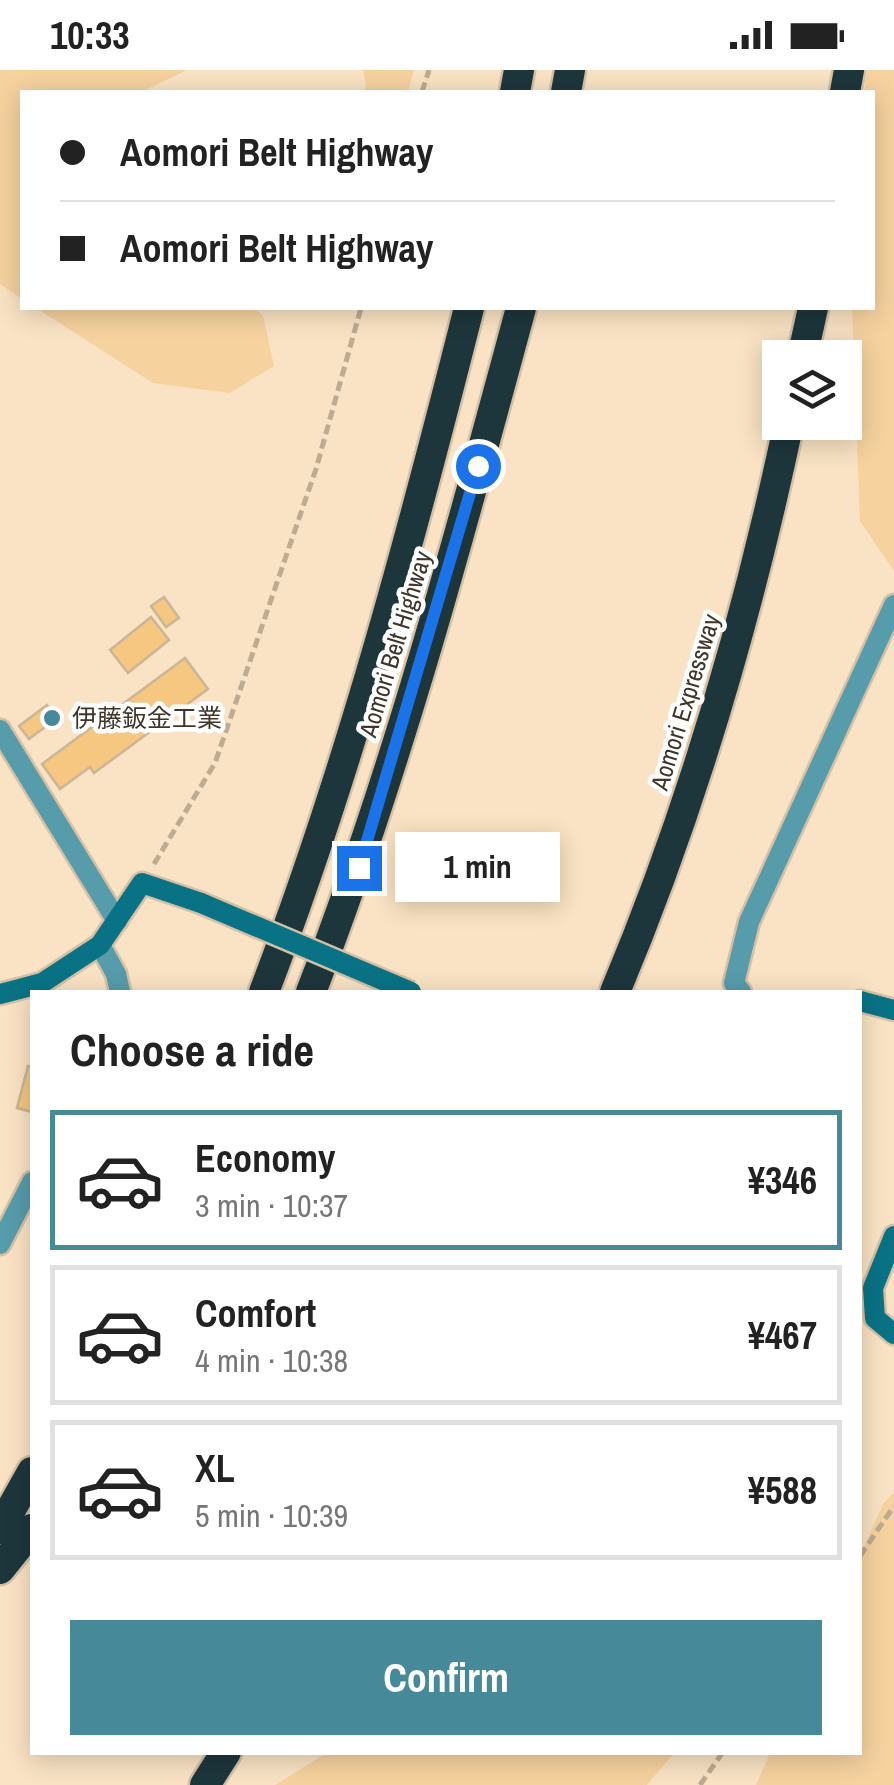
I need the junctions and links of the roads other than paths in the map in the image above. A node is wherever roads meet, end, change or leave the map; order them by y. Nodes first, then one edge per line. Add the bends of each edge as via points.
1 (468, 310) edge
2 (521, 310) edge
3 (812, 310) edge
4 (806, 340) edge
5 (784, 440) edge
6 (894, 605) edge
7 (0, 730) edge
8 (117, 921) junction
9 (100, 945) junction
10 (120, 990) edge
11 (265, 990) edge
12 (311, 990) edge
13 (405, 990) edge
14 (616, 990) edge
15 (739, 990) edge
16 (0, 994) edge
17 (862, 1002) edge
18 (894, 1010) edge
19 (30, 1186) edge
20 (894, 1236) edge
21 (0, 1244) edge
22 (894, 1334) edge
23 (30, 1476) edge
24 (0, 1528) edge
25 (30, 1531) edge
26 (0, 1570) edge
27 (224, 1755) edge
28 (206, 1785) edge

1 - 11 highway, Aomori Belt Highway via 370,673
2 - 12 highway, Aomori Belt Highway via 359,868
3 - 4 highway
5 - 14 highway, Aomori Expressway via 763,546 698,770
6 - 15 street via 749,922 734,983
7 - 8 street
8 - 9 street
8 - 13 street, bridge via 142,883
9 - 10 street
9 - 16 street via 42,983
17 - 18 street
19 - 21 street
20 - 22 street via 873,1288 875,1318
23 - 24 highway
25 - 26 highway
27 - 28 highway

